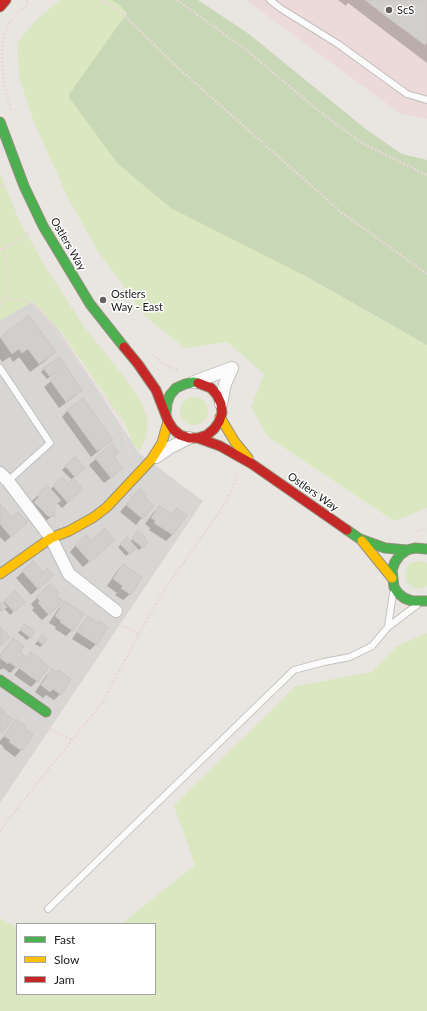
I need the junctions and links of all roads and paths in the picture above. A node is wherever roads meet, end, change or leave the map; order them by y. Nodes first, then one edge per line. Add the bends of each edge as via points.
1 (27, 0) edge
2 (102, 0) edge
3 (177, 0) edge
4 (270, 0) edge
5 (427, 100) edge
6 (11, 112) dead end
7 (0, 122) edge
8 (427, 175) edge
9 (8, 184) dead end
10 (0, 187) edge
11 (0, 249) edge
12 (427, 274) edge
13 (5, 298) junction
14 (0, 306) edge
15 (149, 352) dead end
16 (138, 364) junction
17 (0, 368) edge
18 (186, 370) dead end
19 (157, 376) dead end
20 (170, 382) dead end
21 (189, 383) junction
22 (221, 404) junction
23 (167, 417) junction
24 (220, 417) junction
25 (194, 438) junction
26 (151, 460) junction
27 (252, 464) junction
28 (141, 471) junction
29 (239, 473) dead end
30 (4, 477) edge
31 (427, 527) edge
32 (414, 533) dead end
33 (51, 538) junction
34 (360, 539) junction
35 (427, 539) edge
36 (411, 549) junction
37 (427, 549) edge
38 (0, 574) edge
39 (393, 582) junction
40 (423, 602) edge
41 (116, 611) joint
42 (388, 627) junction
43 (139, 634) junction
44 (0, 680) edge
45 (46, 712) joint
46 (72, 740) junction
47 (0, 832) edge
48 (48, 909) dead end

1 - 6 path via 28,6 12,18 3,41 4,84
2 - 12 path via 125,16 177,67 341,212
3 - 8 path via 249,52 315,108 362,143
4 - 5 lane via 338,44 406,94
7 - 16 street, Ostlers Way via 42,226 90,304
9 - 10 path
11 - 13 path via 3,249 6,266
13 - 14 path
13 - 28 path via 25,300 42,311 119,417 128,448
15 - 18 path via 169,367
16 - 19 street, Ostlers Way
16 - 23 street, Ostlers Way via 156,390
17 - 30 lane via 50,442
20 - 21 street
21 - 22 street via 203,384 211,388
21 - 22 street via 232,368 225,384
21 - 23 street via 176,388 170,395
22 - 24 street
23 - 25 street, Ostlers Way via 173,429 180,435
23 - 26 street via 162,443
24 - 25 street via 214,429 207,435
24 - 27 street, Ostlers Way
25 - 26 street via 169,448
25 - 27 street, Ostlers Way via 220,446
26 - 28 street
27 - 34 street, Ostlers Way
28 - 33 street via 94,517
29 - 43 path via 227,501 163,592
30 - 33 street
31 - 32 path
33 - 38 street
33 - 41 street via 69,574
34 - 36 street, Ostlers Way via 386,548
34 - 39 street, Ostlers Way
35 - 36 street
36 - 37 street, Ostlers Way
36 - 39 street via 400,555 395,562 392,570
39 - 40 street, Ostlers Way via 398,593 404,598
39 - 42 lane
40 - 42 lane
41 - 43 path via 121,625
42 - 48 lane via 372,646 350,657 294,670
43 - 46 path via 102,703
44 - 45 street
45 - 46 path via 51,730
46 - 47 path

